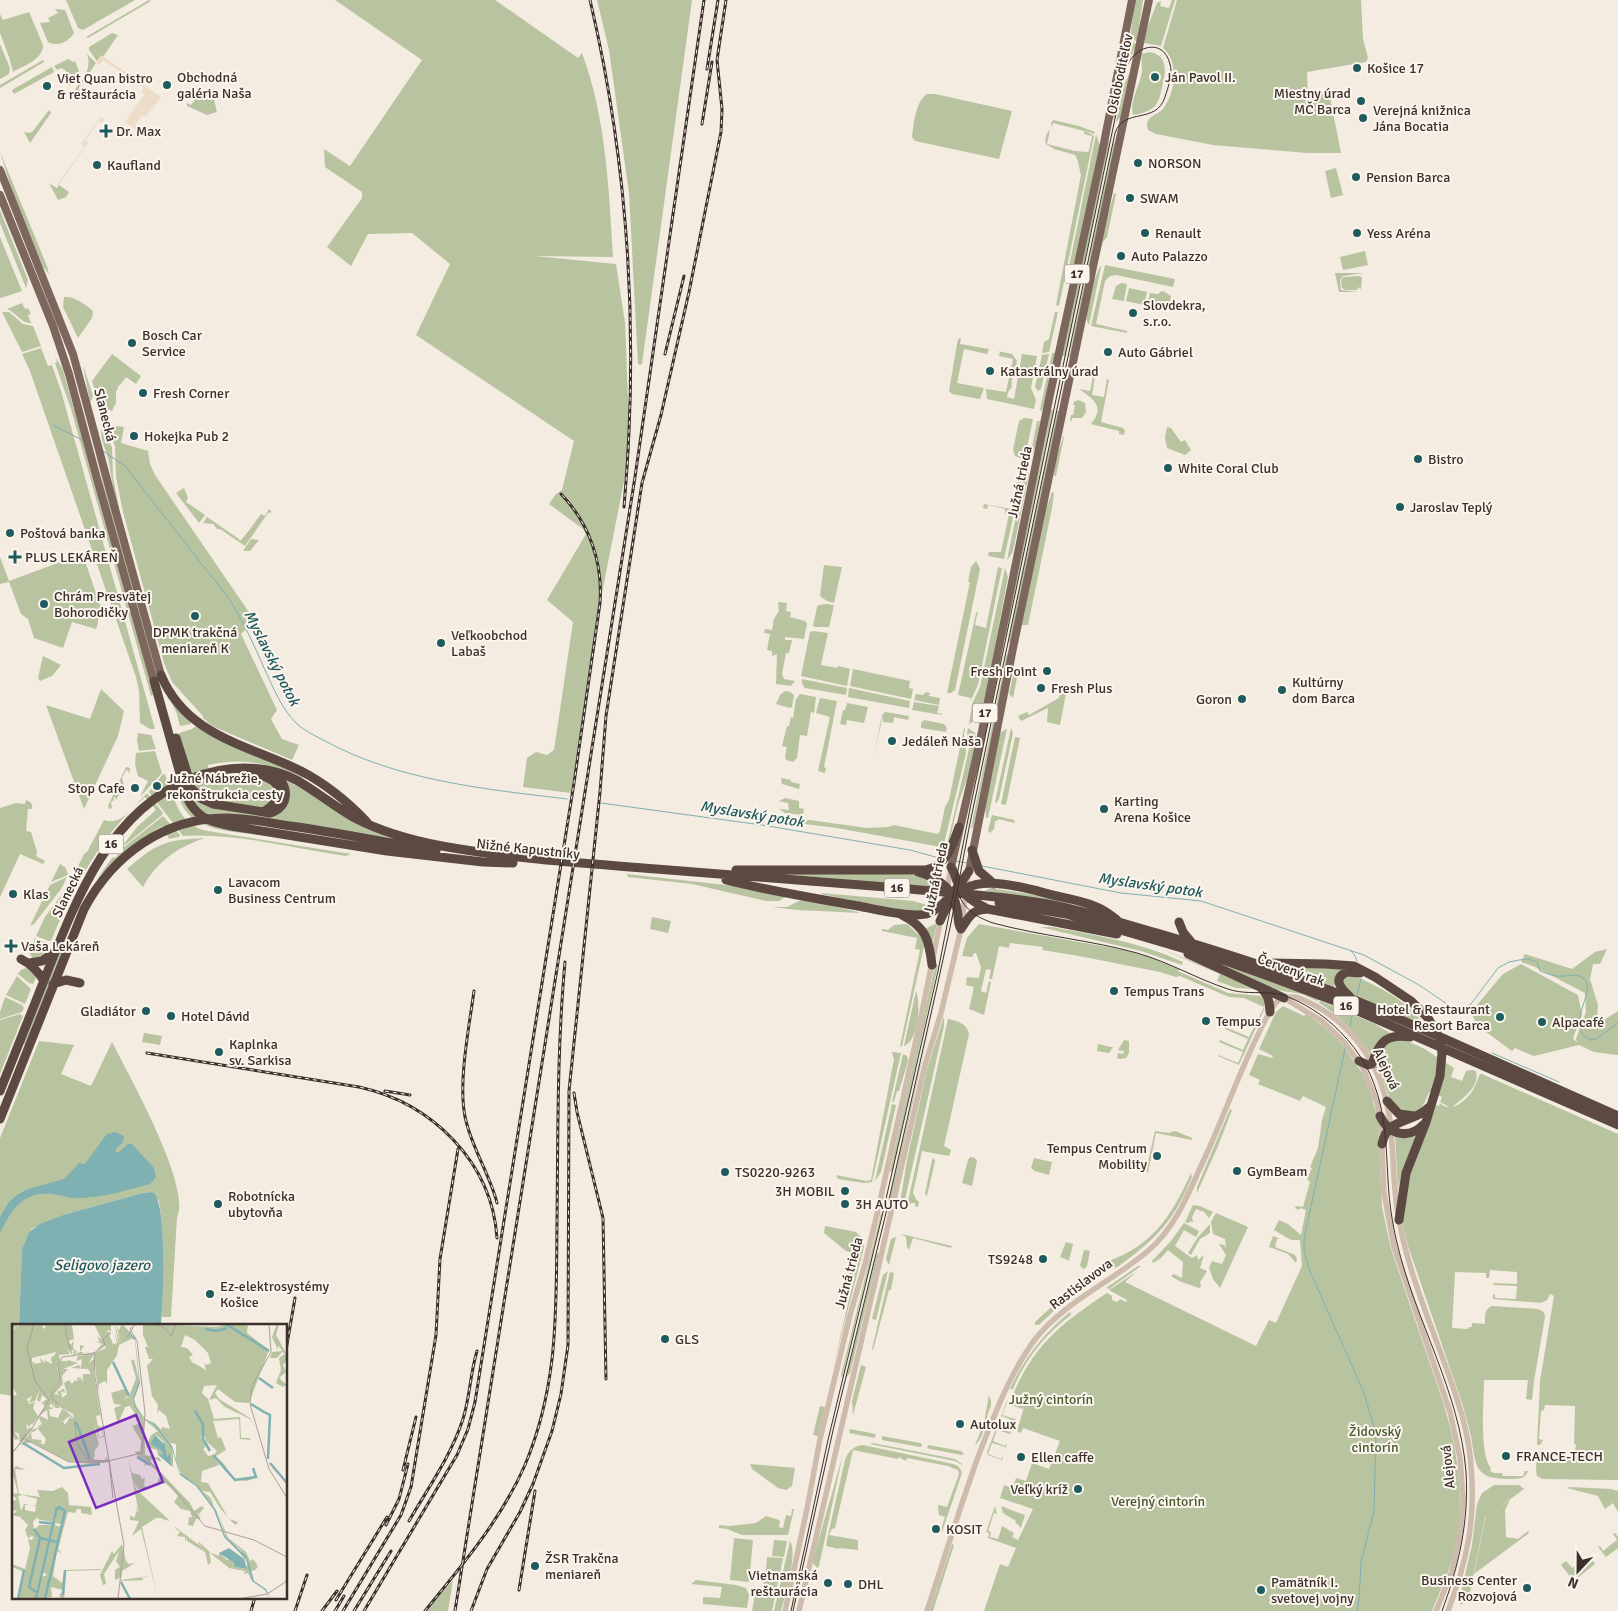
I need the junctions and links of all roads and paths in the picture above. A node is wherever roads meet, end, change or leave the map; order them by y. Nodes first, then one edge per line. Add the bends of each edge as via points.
1 (1132, 0) edge
2 (1149, 0) edge
3 (1103, 148) joint
4 (1116, 154) joint
5 (0, 170) edge
6 (0, 195) edge
7 (158, 678) junction
8 (262, 769) junction
9 (216, 773) junction
10 (181, 778) junction
11 (193, 790) junction
12 (152, 805) junction
13 (263, 812) junction
14 (373, 827) junction
15 (959, 828) joint
16 (951, 854) junction
17 (972, 856) joint
18 (513, 863) junction
19 (547, 863) junction
20 (951, 867) junction
21 (628, 869) junction
22 (972, 870) junction
23 (916, 871) junction
24 (718, 873) junction
25 (994, 884) junction
26 (795, 886) junction
27 (964, 889) junction
28 (951, 893) junction
29 (89, 899) junction
30 (996, 900) junction
31 (944, 901) junction
32 (988, 909) junction
33 (890, 911) junction
34 (940, 921) junction
35 (1119, 922) junction
36 (961, 929) junction
37 (1137, 935) junction
38 (1166, 939) junction
39 (1192, 943) junction
40 (56, 952) junction
41 (1254, 962) junction
42 (932, 965) junction
43 (60, 966) junction
44 (1375, 977) junction
45 (44, 981) junction
46 (54, 984) junction
47 (1258, 987) junction
48 (1284, 998) junction
49 (1352, 999) junction
50 (1270, 1012) junction
51 (1422, 1039) junction
52 (1359, 1061) junction
53 (1372, 1064) junction
54 (0, 1091) edge
55 (1387, 1101) junction
56 (1429, 1107) junction
57 (1380, 1116) junction
58 (1417, 1116) junction
59 (1618, 1116) edge
60 (0, 1119) edge
61 (1426, 1122) junction
62 (1618, 1125) edge
63 (1390, 1128) junction
64 (1382, 1144) junction
65 (1398, 1220) junction
66 (785, 1611) edge
67 (799, 1611) edge
68 (927, 1611) edge
69 (1436, 1611) edge
70 (1448, 1611) edge

1 - 3 main road, Osloboditeľov / 17
2 - 4 main road, Osloboditeľov / 17
3 - 15 main road, Južná trieda / 17 via 980,741
4 - 17 main road, Južná trieda / 17
5 - 7 main road, Slanecká via 68,339 83,386
6 - 7 main road, Slanecká via 69,374
7 - 10 highway
7 - 11 highway
7 - 14 highway via 180,707 201,726 303,772 349,804
8 - 9 highway, 16 via 241,768
8 - 13 highway via 282,781 286,791 279,809
8 - 14 highway, 16 via 297,780
9 - 12 highway
9 - 13 highway via 260,775 272,780 278,790 278,799
10 - 11 highway
10 - 18 highway via 194,810 202,817 222,824 387,851
11 - 13 highway via 212,804
12 - 29 highway via 110,855 92,885
12 - 40 highway, Slanecká / 16 via 127,824 100,860 81,893
14 - 19 highway, Nižné Kapustníky / 16 via 408,839
15 - 16 highway
16 - 20 main road, Južná trieda
16 - 23 highway via 932,869
17 - 22 highway
18 - 19 highway, Nižné Kapustníky / 16
18 - 29 highway, Nižné Kapustníky / 16 via 244,819 202,820 159,833 132,850 115,864
19 - 21 highway, Nižné Kapustníky / 16
20 - 27 highway
20 - 28 street, Južná trieda
21 - 24 highway, Nižné Kapustníky / 16
21 - 26 highway, Nižné Kapustníky / 16
22 - 25 highway
22 - 27 highway
23 - 24 highway via 752,869
23 - 28 highway via 934,877
24 - 26 highway, Nižné Kapustníky / 16
25 - 27 highway
25 - 35 highway via 1032,889 1091,905 1109,913
26 - 30 highway, Nižné Kapustníky / 16
26 - 33 highway via 815,898
27 - 28 highway
27 - 32 highway
27 - 36 street, Južná trieda
28 - 31 highway
28 - 34 highway
28 - 36 highway
29 - 43 highway, Slanecká / 16
30 - 35 highway, Červený rak / 16 via 1046,904
30 - 37 highway, Červený rak / 16 via 1066,914
31 - 33 highway via 924,914
31 - 34 street, Južná trieda
32 - 36 highway via 974,911
32 - 37 highway via 1112,934
33 - 42 highway via 910,919 921,929 927,939
34 - 42 street, Južná trieda
35 - 38 highway, Červený rak / 16
36 - 67 street, Južná trieda via 925,1065
37 - 38 highway, Červený rak / 16
38 - 39 highway, Červený rak / 16
38 - 39 highway via 1180,922
38 - 47 highway
38 - 51 highway, Červený rak / 16 via 1335,1001
39 - 41 highway, Červený rak / 16
40 - 45 highway, Slanecká / 16
40 - 45 highway via 42,961 25,961
41 - 44 highway via 1342,964 1354,966
41 - 49 highway, Červený rak / 16
42 - 66 street, Južná trieda via 876,1220 820,1439
43 - 46 highway, Slanecká / 16
43 - 46 highway via 67,976 80,983 66,980
44 - 49 highway via 1351,972 1341,975 1340,986
44 - 56 highway via 1417,1006 1438,1037 1442,1068
45 - 54 highway, Slanecká / 16
46 - 60 highway, Slanecká / 16
47 - 48 highway
47 - 50 highway via 1268,998
48 - 50 street, Rastislavova
48 - 52 street, Alejová via 1326,1025
48 - 53 street, Alejová via 1299,998 1329,1014 1357,1041
49 - 59 highway, Červený rak / 16
50 - 68 street, Rastislavova via 1175,1221 1138,1258 1047,1326 1016,1368 971,1475
51 - 53 highway via 1388,1038 1378,1046
51 - 62 highway, Červený rak / 16
52 - 53 highway
52 - 57 street, Alejová via 1370,1082
53 - 55 street, Alejová
55 - 58 highway via 1401,1115
55 - 63 street, Alejová
56 - 58 highway
56 - 61 highway
57 - 63 highway
57 - 64 street, Alejová
58 - 63 highway
61 - 63 highway via 1409,1134 1400,1134
61 - 65 highway via 1406,1173
63 - 64 highway
63 - 65 street, Alejová
64 - 69 street, Alejová via 1384,1193 1394,1247 1450,1412 1460,1458 1463,1500 1460,1534 1452,1571
65 - 70 street, Alejová via 1409,1263 1459,1405 1470,1451 1473,1496 1470,1536

